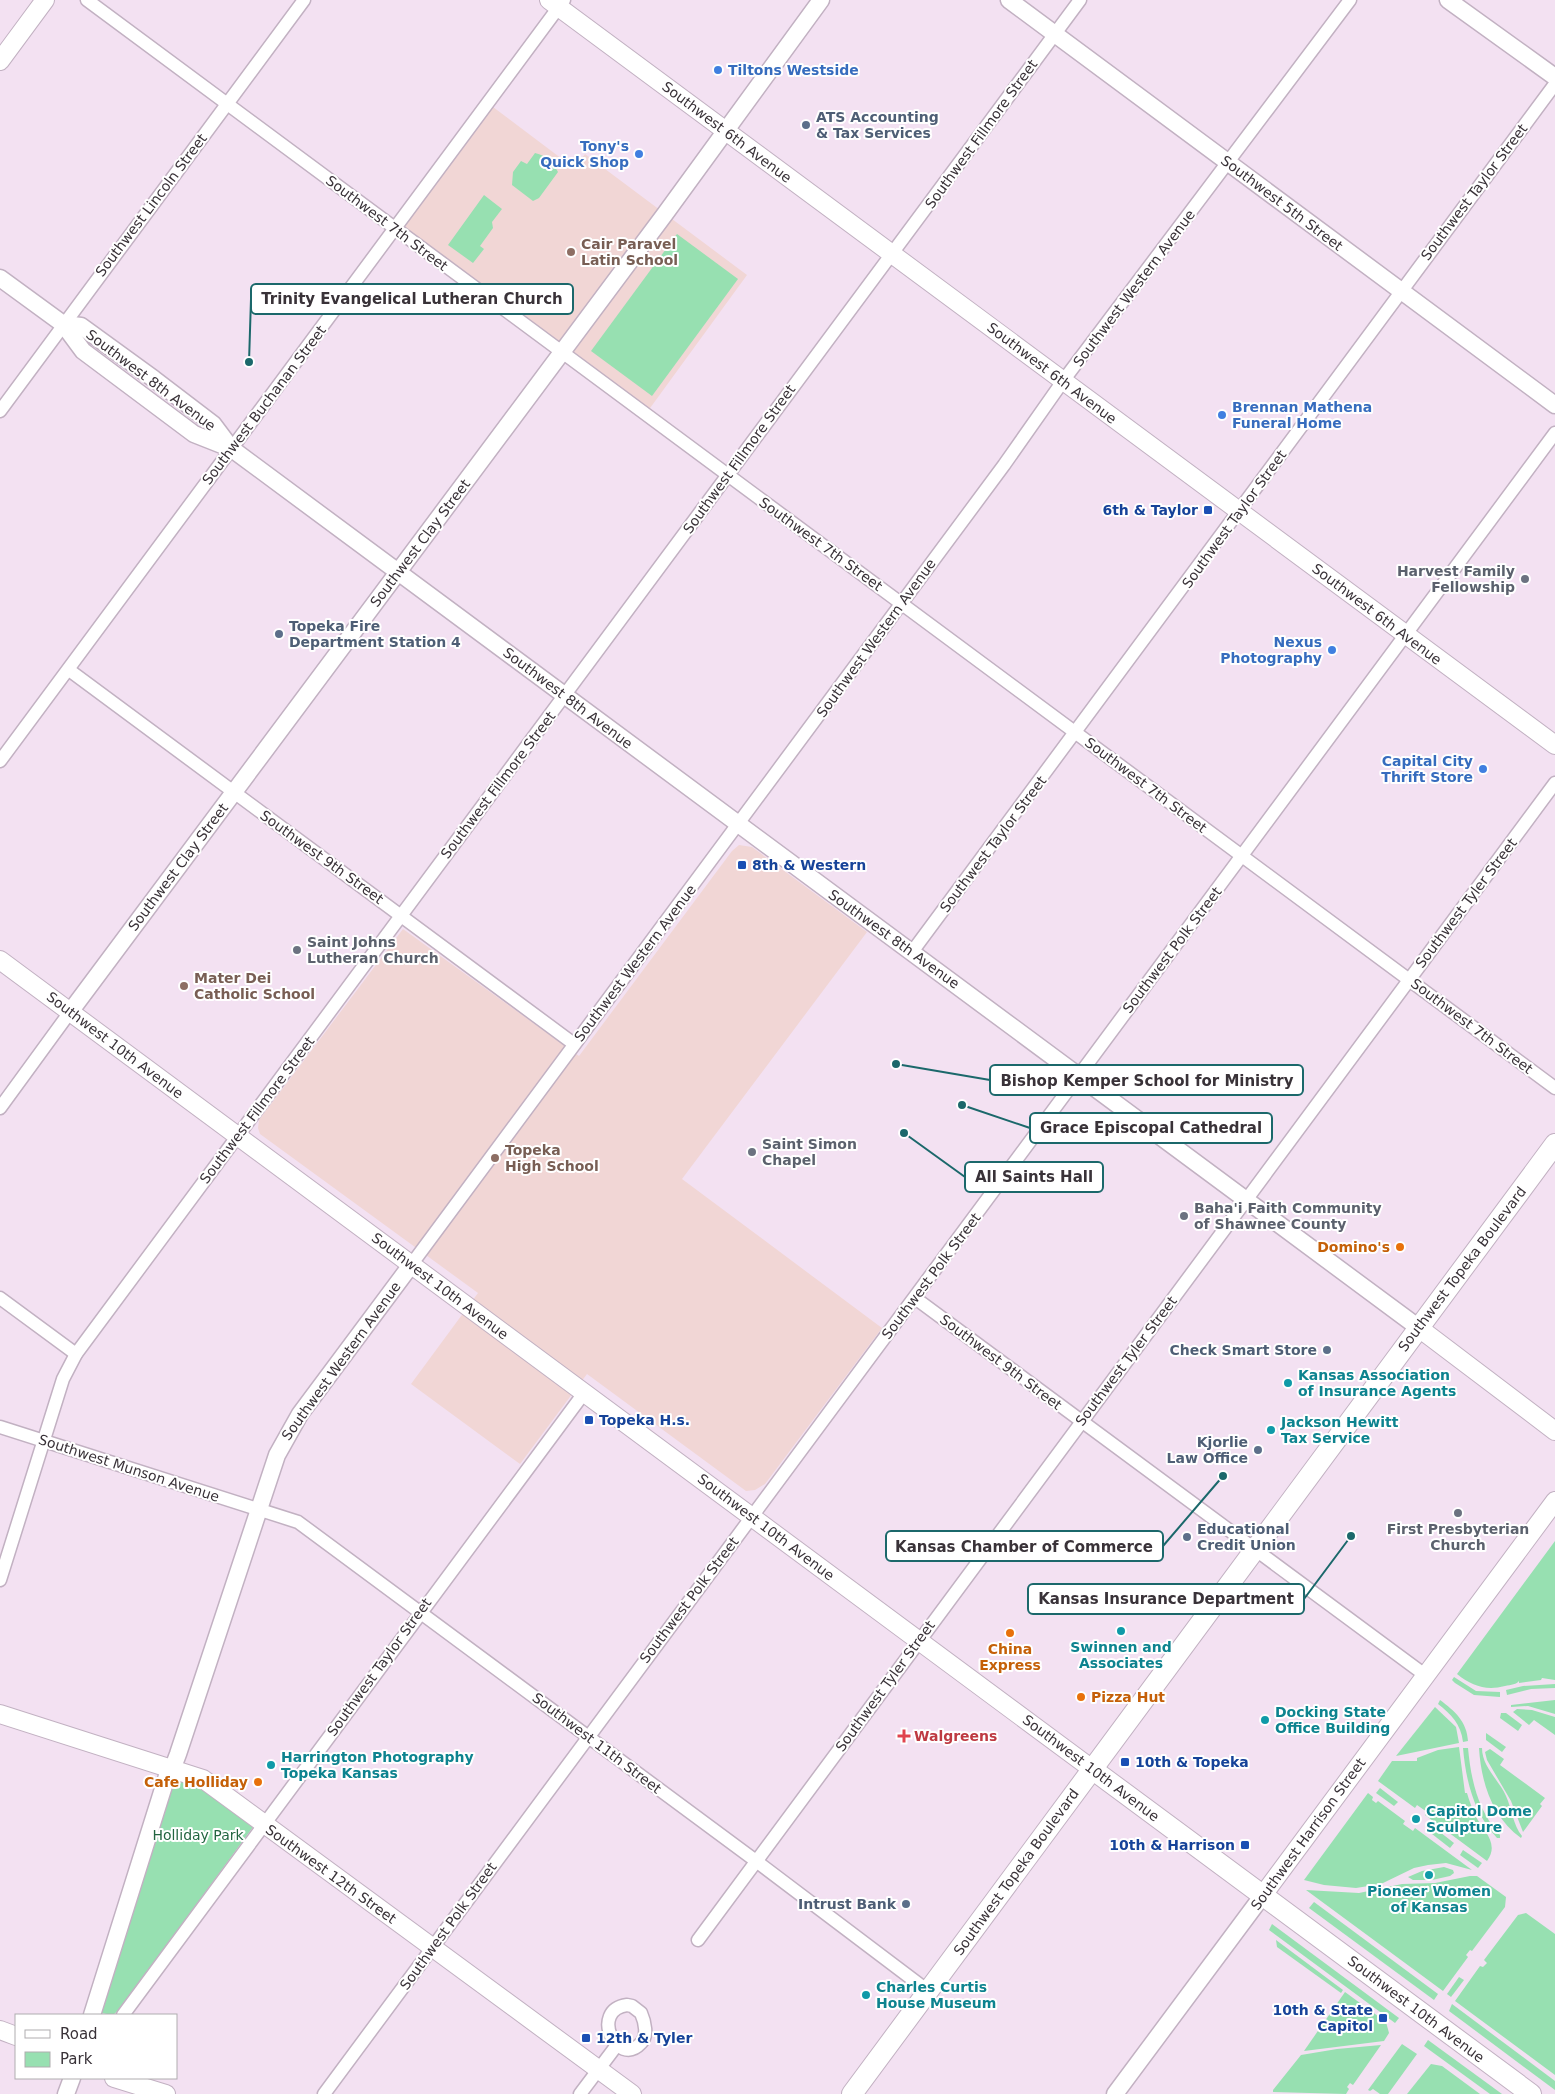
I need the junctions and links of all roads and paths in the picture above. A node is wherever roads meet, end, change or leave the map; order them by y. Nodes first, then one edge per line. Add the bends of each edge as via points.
1 (46, 0) edge
2 (87, 0) edge
3 (304, 0) edge
4 (821, 0) edge
5 (1009, 0) edge
6 (1080, 0) edge
7 (1350, 0) edge
8 (1448, 0) edge
9 (557, 2) edge
10 (1055, 34) junction
11 (0, 61) edge
12 (1555, 77) edge
13 (1555, 84) edge
14 (226, 105) junction
15 (725, 131) junction
16 (1228, 163) junction
17 (396, 229) junction
18 (892, 254) junction
19 (0, 278) edge
20 (1401, 291) junction
21 (62, 324) junction
22 (562, 354) junction
23 (1064, 381) junction
24 (1555, 406) edge
25 (0, 411) edge
26 (1555, 433) edge
27 (232, 448) junction
28 (727, 475) junction
29 (1240, 512) junction
30 (399, 572) junction
31 (902, 604) junction
32 (1406, 635) junction
33 (69, 670) junction
34 (565, 695) junction
35 (1076, 732) junction
36 (1555, 745) edge
37 (0, 761) edge
38 (1555, 783) edge
39 (234, 792) junction
40 (738, 824) junction
41 (1242, 856) junction
42 (402, 916) junction
43 (912, 952) junction
44 (0, 960) edge
45 (1409, 980) junction
46 (70, 1012) junction
47 (574, 1044) junction
48 (1079, 1076) junction
49 (1555, 1088) edge
50 (0, 1108) edge
51 (238, 1136) junction
52 (1555, 1144) edge
53 (1246, 1200) junction
54 (411, 1264) junction
55 (0, 1298) edge
56 (915, 1298) junction
57 (1419, 1328) junction
58 (76, 1354) junction
59 (584, 1393) junction
60 (1081, 1421) junction
61 (0, 1426) edge
62 (1555, 1431) edge
63 (45, 1442) junction
64 (1555, 1501) edge
65 (258, 1509) junction
66 (751, 1516) junction
67 (1255, 1549) junction
68 (0, 1580) edge
69 (420, 1612) junction
70 (918, 1640) junction
71 (1425, 1675) junction
72 (0, 1714) edge
73 (588, 1736) junction
74 (1092, 1769) junction
75 (172, 1770) junction
76 (263, 1823) junction
77 (756, 1860) junction
78 (1263, 1896) junction
79 (698, 1940) dead end
80 (432, 1947) junction
81 (928, 1991) junction
82 (92, 2014) edge
83 (124, 2014) edge
84 (0, 2030) edge
85 (15, 2036) edge
86 (617, 2045) dead end
87 (598, 2069) junction
88 (72, 2079) edge
89 (117, 2079) edge
90 (66, 2094) edge
91 (166, 2094) edge
92 (324, 2094) edge
93 (580, 2094) edge
94 (632, 2094) edge
95 (852, 2094) edge
96 (1116, 2094) edge
97 (1531, 2094) edge

1 - 11 main road
2 - 14 street, Southwest 7th Street
3 - 14 street, Southwest Lincoln Street
4 - 15 street, Southwest Clay Street
5 - 10 street, Southwest 5th Street
6 - 10 street, Southwest Fillmore Street
7 - 16 street, Southwest Western Avenue
8 - 12 street
9 - 15 main road, Southwest 6th Avenue
9 - 17 street, Southwest Buchanan Street
10 - 16 street, Southwest 5th Street
10 - 18 street, Southwest Fillmore Street
13 - 20 street, Southwest Taylor Street
14 - 17 street, Southwest 7th Street
14 - 21 street, Southwest Lincoln Street
15 - 18 main road, Southwest 6th Avenue
15 - 22 street, Southwest Clay Street
16 - 20 street, Southwest 5th Street
16 - 23 street, Southwest Western Avenue
17 - 22 street, Southwest 7th Street
17 - 27 street, Southwest Buchanan Street
18 - 23 main road, Southwest 6th Avenue
18 - 28 street, Southwest Fillmore Street
19 - 21 street, Southwest 8th Avenue
20 - 24 street, Southwest 5th Street
20 - 29 street, Southwest Taylor Street
21 - 25 street, Southwest Lincoln Street
21 - 27 street, Southwest 8th Avenue via 82,326 213,424
22 - 28 street, Southwest 7th Street
22 - 30 street, Southwest Clay Street
23 - 29 main road, Southwest 6th Avenue
23 - 31 street, Southwest Western Avenue
26 - 32 street, Southwest Polk Street
27 - 30 street, Southwest 8th Avenue
27 - 33 street, Southwest Buchanan Street
28 - 31 street, Southwest 7th Street
28 - 34 street, Southwest Fillmore Street
29 - 32 main road, Southwest 6th Avenue
29 - 35 street, Southwest Taylor Street
30 - 34 street, Southwest 8th Avenue
30 - 39 street, Southwest Clay Street
31 - 35 street, Southwest 7th Street
31 - 40 street, Southwest Western Avenue
32 - 36 main road, Southwest 6th Avenue
32 - 41 street, Southwest Polk Street
33 - 37 street, Southwest Buchanan Street
33 - 39 street, Southwest 9th Street
34 - 40 street, Southwest 8th Avenue
34 - 42 street, Southwest Fillmore Street
35 - 41 street, Southwest 7th Street
35 - 43 street, Southwest Taylor Street
38 - 45 street, Southwest Tyler Street
39 - 42 street, Southwest 9th Street
39 - 46 street, Southwest Clay Street
40 - 43 street, Southwest 8th Avenue
40 - 47 street, Southwest Western Avenue
41 - 45 street, Southwest 7th Street
41 - 48 street, Southwest Polk Street
42 - 47 street, Southwest 9th Street
42 - 51 street, Southwest Fillmore Street
43 - 48 street, Southwest 8th Avenue
44 - 46 main road, Southwest 10th Avenue
45 - 49 street, Southwest 7th Street
45 - 53 street, Southwest Tyler Street
46 - 50 street, Southwest Clay Street
46 - 51 main road, Southwest 10th Avenue
47 - 54 street, Southwest Western Avenue
48 - 53 street, Southwest 8th Avenue
48 - 56 street, Southwest Polk Street
51 - 54 main road, Southwest 10th Avenue
51 - 58 street, Southwest Fillmore Street
52 - 57 main road, Southwest Topeka Boulevard
53 - 57 street, Southwest 8th Avenue
53 - 60 street, Southwest Tyler Street
54 - 59 main road, Southwest 10th Avenue
54 - 65 street, Southwest Western Avenue via 288,1434 276,1455
55 - 58 street
56 - 60 street, Southwest 9th Street
56 - 66 street, Southwest Polk Street
57 - 62 main road, Southwest 8th Avenue
57 - 67 main road, Southwest Topeka Boulevard
58 - 63 street, Southwest Fillmore Street via 63,1379
59 - 66 main road, Southwest 10th Avenue
59 - 69 street, Southwest Taylor Street
60 - 67 street, Southwest 9th Street
60 - 70 street, Southwest Tyler Street
61 - 63 street, Southwest Munson Avenue
63 - 65 street, Southwest Munson Avenue
63 - 68 street, Southwest Fillmore Street
64 - 71 main road, Southwest Harrison Street
65 - 69 street, Southwest 11th Street via 298,1522
65 - 75 street, Southwest Western Avenue
66 - 70 main road, Southwest 10th Avenue
66 - 73 street, Southwest Polk Street
67 - 71 street, Southwest 9th Street
67 - 74 main road, Southwest Topeka Boulevard
69 - 73 street, Southwest 11th Street
69 - 76 street, Southwest Taylor Street
70 - 74 main road, Southwest 10th Avenue
70 - 77 street, Southwest Tyler Street
71 - 78 main road, Southwest Harrison Street
72 - 75 main road, Southwest 12th Street
73 - 77 street, Southwest 11th Street
73 - 80 street, Southwest Polk Street
74 - 78 main road, Southwest 10th Avenue
74 - 81 main road, Southwest Topeka Boulevard
75 - 76 main road, Southwest 12th Street via 203,1779
75 - 82 street, Southwest Western Avenue via 167,1776
76 - 80 main road, Southwest 12th Street
76 - 83 street, Southwest Taylor Street
77 - 79 street, Southwest Tyler Street
77 - 81 street, Southwest 11th Street
78 - 96 street, Southwest Harrison Street
78 - 97 main road, Southwest 10th Avenue
80 - 87 main road, Southwest 12th Street
80 - 92 street, Southwest Polk Street
81 - 95 main road, Southwest Topeka Boulevard
84 - 85 main road
86 - 87 street
87 - 93 street
87 - 94 main road, Southwest 12th Street
88 - 90 street
89 - 91 main road

